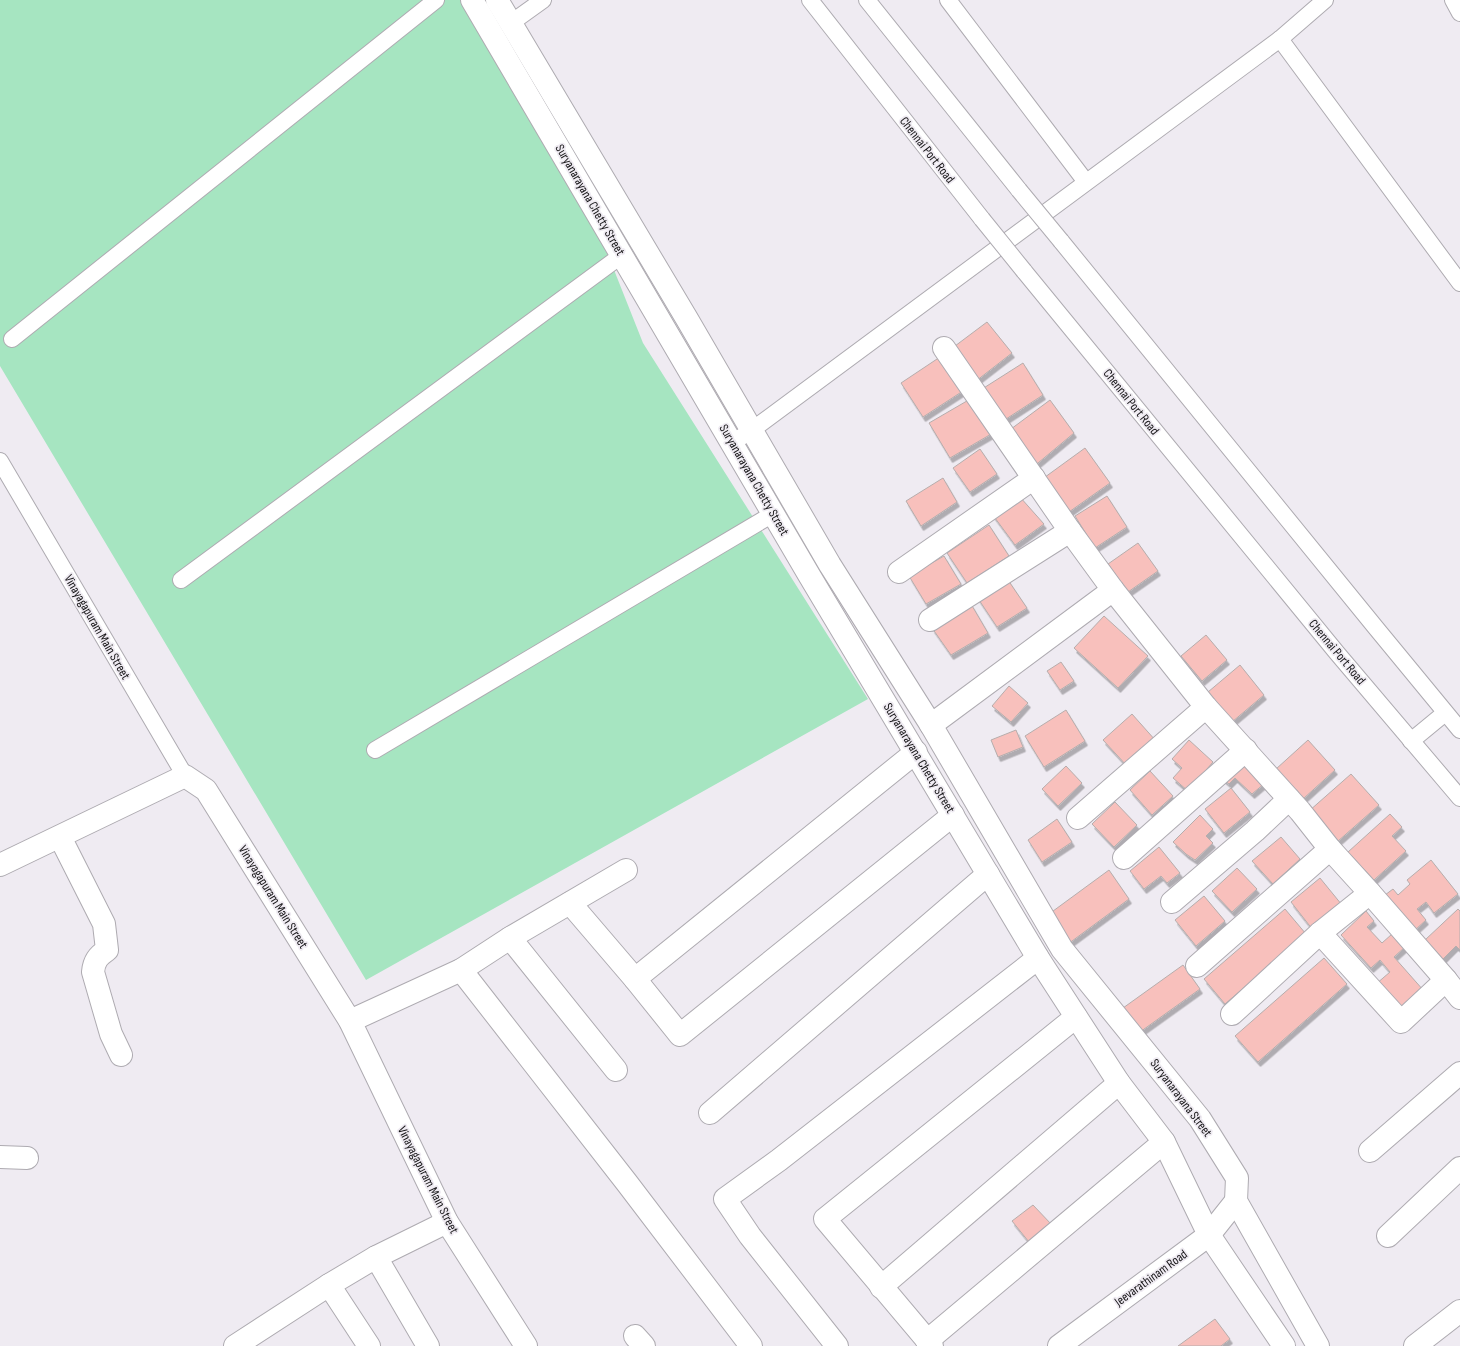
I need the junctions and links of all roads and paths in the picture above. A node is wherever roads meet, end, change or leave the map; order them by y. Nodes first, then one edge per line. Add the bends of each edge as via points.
1 (436, 0) edge
2 (472, 0) edge
3 (497, 0) edge
4 (543, 0) edge
5 (810, 0) edge
6 (867, 0) edge
7 (948, 0) edge
8 (1325, 0) edge
9 (1453, 0) edge
10 (1460, 13) edge
11 (510, 23) junction
12 (1280, 39) junction
13 (1086, 182) junction
14 (622, 255) junction
15 (1460, 283) edge
16 (12, 339) dead end
17 (944, 348) dead end
18 (752, 430) junction
19 (732, 443) junction
20 (0, 461) edge
21 (1034, 478) junction
22 (774, 514) junction
23 (1070, 531) junction
24 (899, 572) dead end
25 (181, 580) dead end
26 (1113, 590) junction
27 (930, 620) dead end
28 (1206, 707) junction
29 (1446, 712) junction
30 (931, 725) junction
31 (1460, 730) edge
32 (1411, 741) junction
33 (375, 750) dead end
34 (1246, 750) junction
35 (916, 752) junction
36 (185, 776) junction
37 (1460, 798) edge
38 (1289, 799) junction
39 (953, 815) junction
40 (1078, 818) dead end
41 (60, 837) junction
42 (1330, 849) junction
43 (1124, 858) dead end
44 (0, 865) edge
45 (626, 870) dead end
46 (988, 874) junction
47 (1370, 893) junction
48 (1172, 902) dead end
49 (570, 903) junction
50 (1320, 933) junction
51 (510, 938) junction
52 (1062, 949) joint
53 (1038, 958) junction
54 (1197, 966) dead end
55 (461, 970) junction
56 (635, 979) junction
57 (1446, 980) junction
58 (1460, 998) edge
59 (1232, 1014) dead end
60 (1076, 1017) junction
61 (350, 1021) junction
62 (121, 1055) dead end
63 (616, 1070) dead end
64 (1460, 1073) edge
65 (1119, 1083) junction
66 (710, 1113) dead end
67 (1164, 1142) junction
68 (1370, 1151) dead end
69 (0, 1157) edge
70 (27, 1158) dead end
71 (1460, 1168) edge
72 (1236, 1201) junction
73 (447, 1222) junction
74 (1209, 1235) junction
75 (1388, 1236) dead end
76 (376, 1257) junction
77 (329, 1285) junction
78 (882, 1287) junction
79 (1460, 1311) edge
80 (263, 1338) edge
81 (929, 1343) edge
82 (1278, 1344) edge
83 (235, 1346) edge
84 (369, 1346) edge
85 (428, 1346) edge
86 (526, 1346) edge
87 (751, 1346) edge
88 (837, 1346) edge
89 (1059, 1346) edge
90 (1318, 1346) edge
91 (1414, 1346) edge

1 - 16 lane
2 - 14 street, Suryanarayana Chetty Street
3 - 11 street, Suryanarayana Chetty Street
4 - 11 lane
5 - 32 lane, Chennai Port Road, bridge via 1024,271
6 - 29 lane, bridge
7 - 13 lane
8 - 12 lane
9 - 10 lane
11 - 18 street, Suryanarayana Chetty Street
12 - 13 lane
12 - 15 lane
13 - 18 lane
14 - 19 street, Suryanarayana Chetty Street
14 - 25 lane
17 - 21 street
18 - 19 lane
18 - 30 street, Suryanarayana Chetty Street via 830,565
19 - 22 street, Suryanarayana Chetty Street
20 - 36 lane, Vinayagapuram Main Street
21 - 23 street
21 - 24 street
22 - 33 lane
22 - 35 street, Suryanarayana Chetty Street
23 - 26 street
23 - 27 street
26 - 28 street
26 - 30 street
28 - 34 street
28 - 40 street
29 - 31 lane
29 - 32 lane
30 - 52 street, Suryanarayana Chetty Street
32 - 37 lane, Chennai Port Road
34 - 38 street
34 - 43 street
35 - 39 street, Suryanarayana Chetty Street
35 - 56 street
36 - 41 street
36 - 61 street, Vinayagapuram Main Street via 206,790
38 - 42 street
38 - 48 street
39 - 46 street, Suryanarayana Chetty Street
39 - 56 street via 680,1035
41 - 44 street
41 - 62 street via 104,924 107,950 96,959 93,972 111,1034
42 - 47 street
42 - 54 street
45 - 49 street
46 - 53 street, Suryanarayana Chetty Street
46 - 66 street
47 - 50 street
47 - 57 street
49 - 51 street
49 - 56 street
50 - 57 street via 1401,1022
50 - 59 street
51 - 55 street
51 - 63 street
52 - 72 street, Suryanarayana Street via 1200,1119 1237,1178
53 - 60 street
53 - 88 street via 779,1160 725,1199 750,1236
55 - 61 street
55 - 87 street
57 - 58 street
60 - 65 street
60 - 78 street via 825,1219
61 - 73 street, Vinayagapuram Main Street
64 - 68 street
65 - 67 street
65 - 78 street
67 - 74 street
67 - 81 street
69 - 70 street
71 - 75 street
72 - 74 street, Jeevarathinam Road
72 - 90 street
73 - 76 street
73 - 86 street, Vinayagapuram Main Street
74 - 82 street
74 - 89 street, Jeevarathinam Road
76 - 77 street
76 - 85 street
77 - 80 street
77 - 84 street
78 - 81 street
79 - 91 street
80 - 83 street

